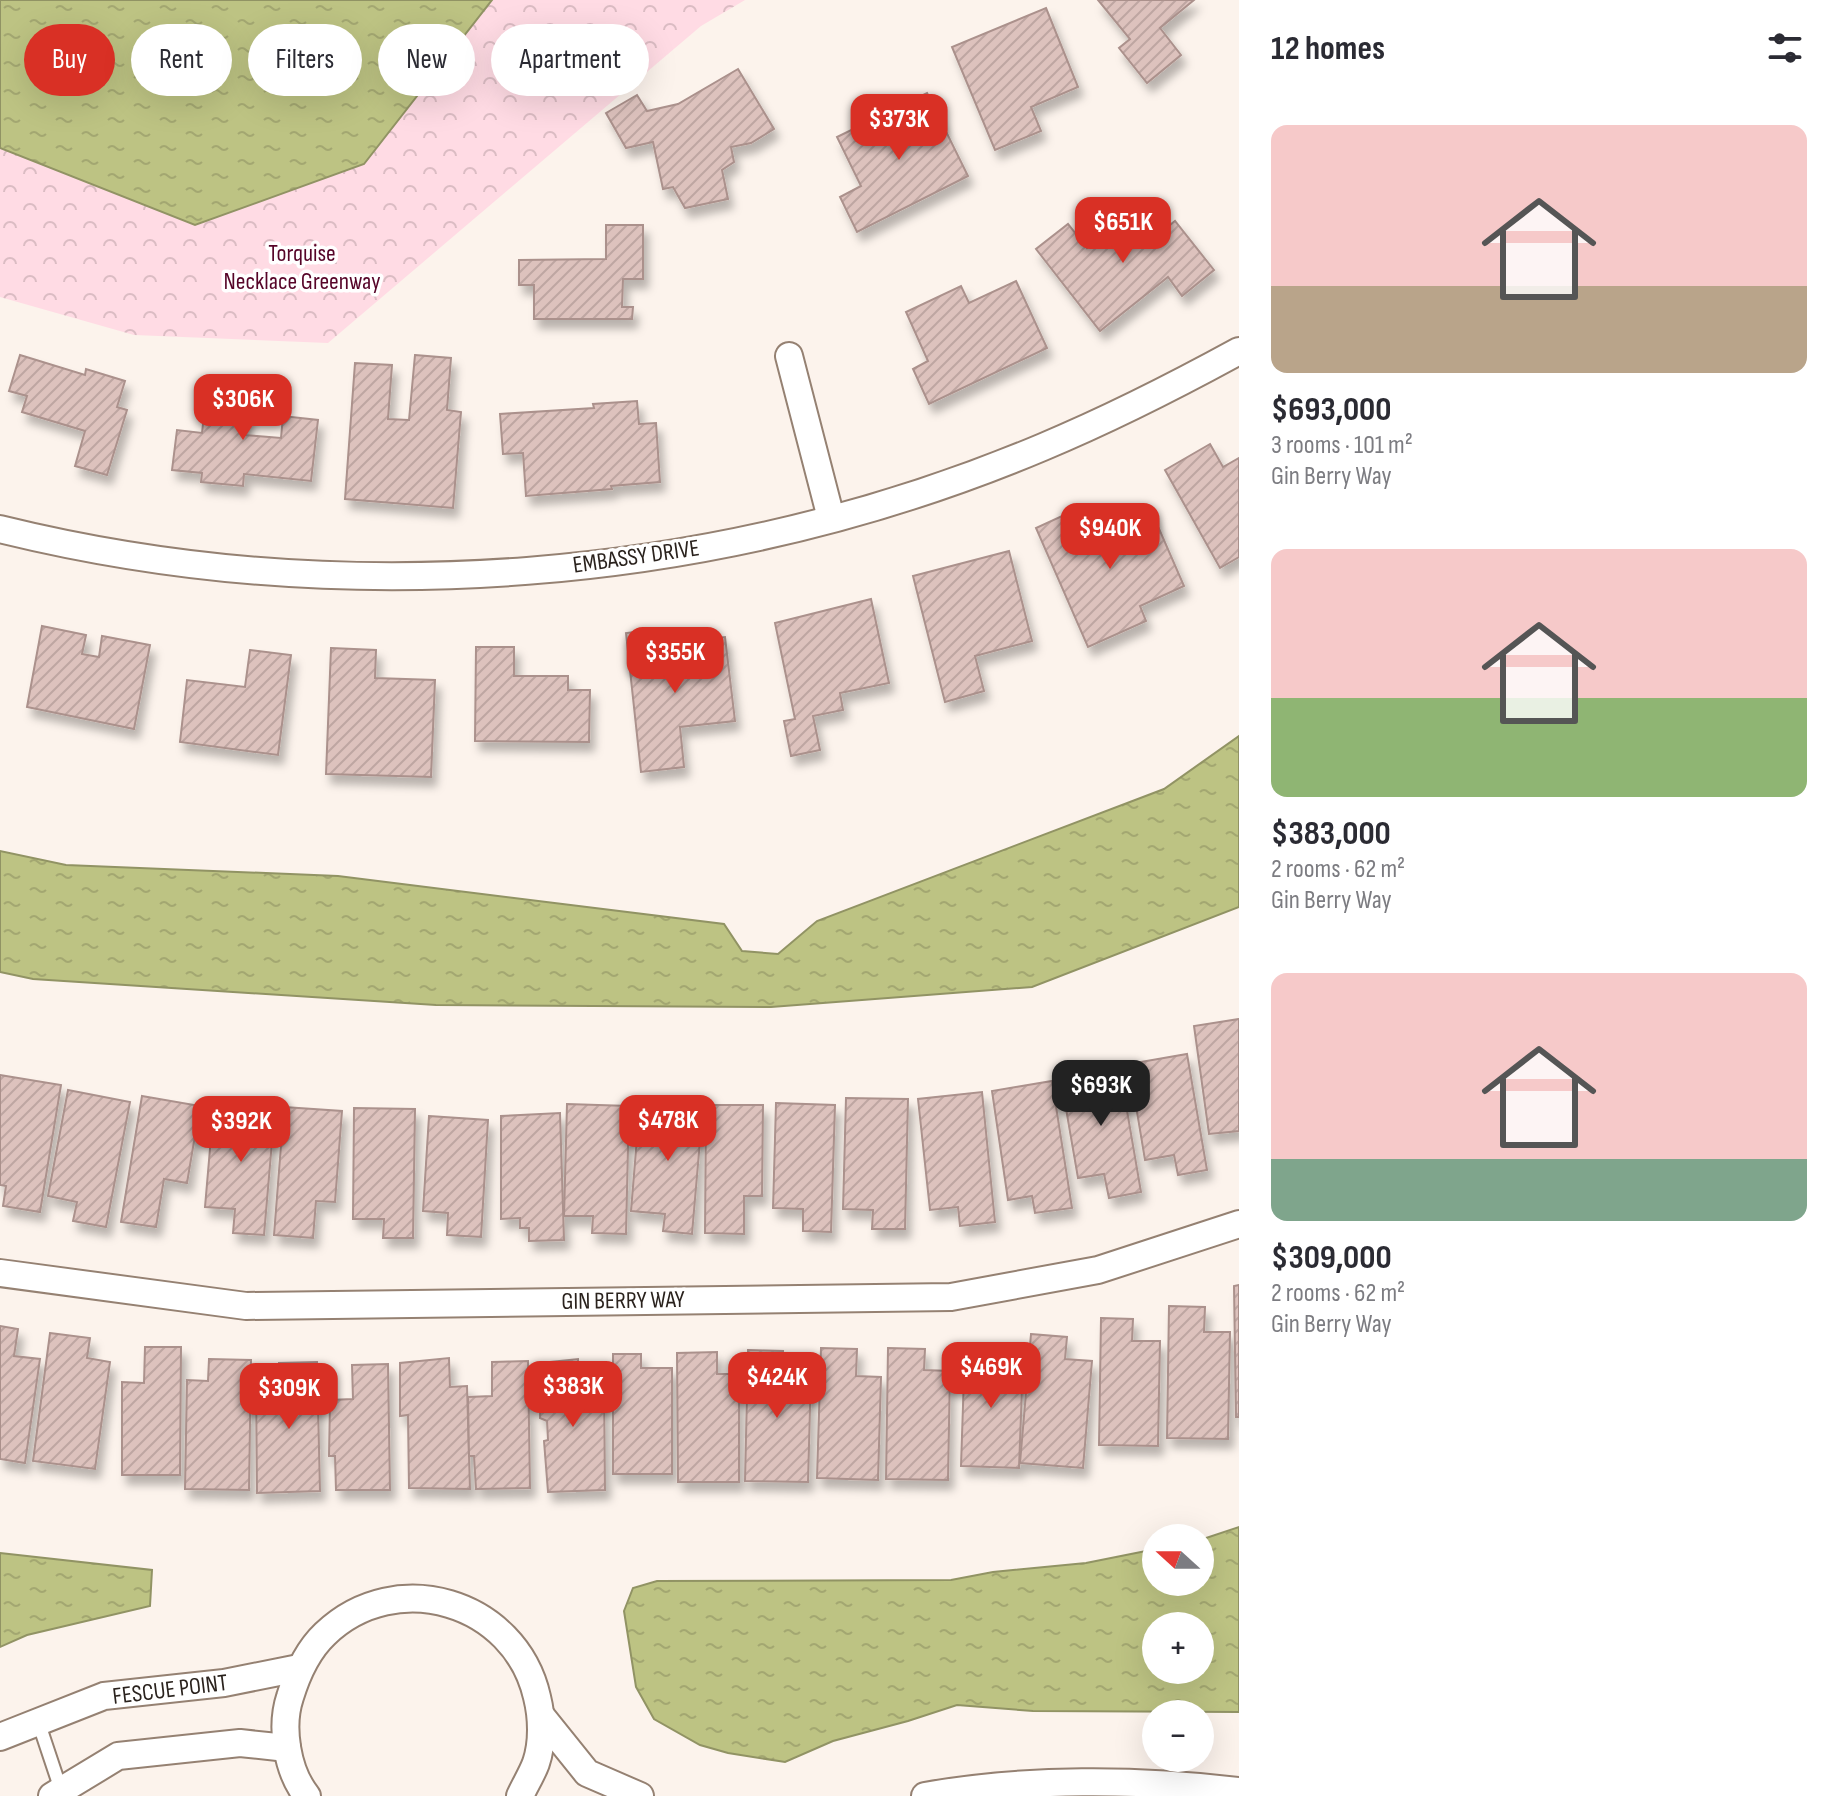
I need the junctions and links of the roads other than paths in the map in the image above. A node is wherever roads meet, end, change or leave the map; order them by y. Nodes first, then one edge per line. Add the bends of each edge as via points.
1 (1239, 351) edge
2 (789, 356) dead end
3 (831, 518) junction
4 (0, 529) edge
5 (1239, 1224) edge
6 (0, 1273) edge
7 (299, 1668) junction
8 (542, 1717) junction
9 (39, 1724) junction
10 (0, 1737) edge
11 (287, 1748) junction
12 (1239, 1791) edge
13 (56, 1793) edge
14 (961, 1793) edge
15 (307, 1796) edge
16 (520, 1796) edge
17 (640, 1796) edge
18 (925, 1796) edge

1 - 3 street, EMBASSY DRIVE via 1142,403 1041,448 937,487
2 - 3 street
3 - 4 street, EMBASSY DRIVE via 637,558 445,575 334,575 224,567 115,553
5 - 6 street, GIN BERRY WAY via 1098,1270 951,1297 246,1306
7 - 8 street via 324,1634 358,1610 398,1598 440,1600 479,1615 510,1641 532,1677
7 - 9 street, FESCUE POINT via 224,1683 104,1696
7 - 11 street via 287,1707
8 - 16 street via 537,1762
8 - 17 street via 587,1773
9 - 10 street, FESCUE POINT
9 - 13 lane
11 - 13 street via 240,1743 118,1756
11 - 15 street
12 - 14 street via 1189,1785 1025,1784
14 - 18 street

